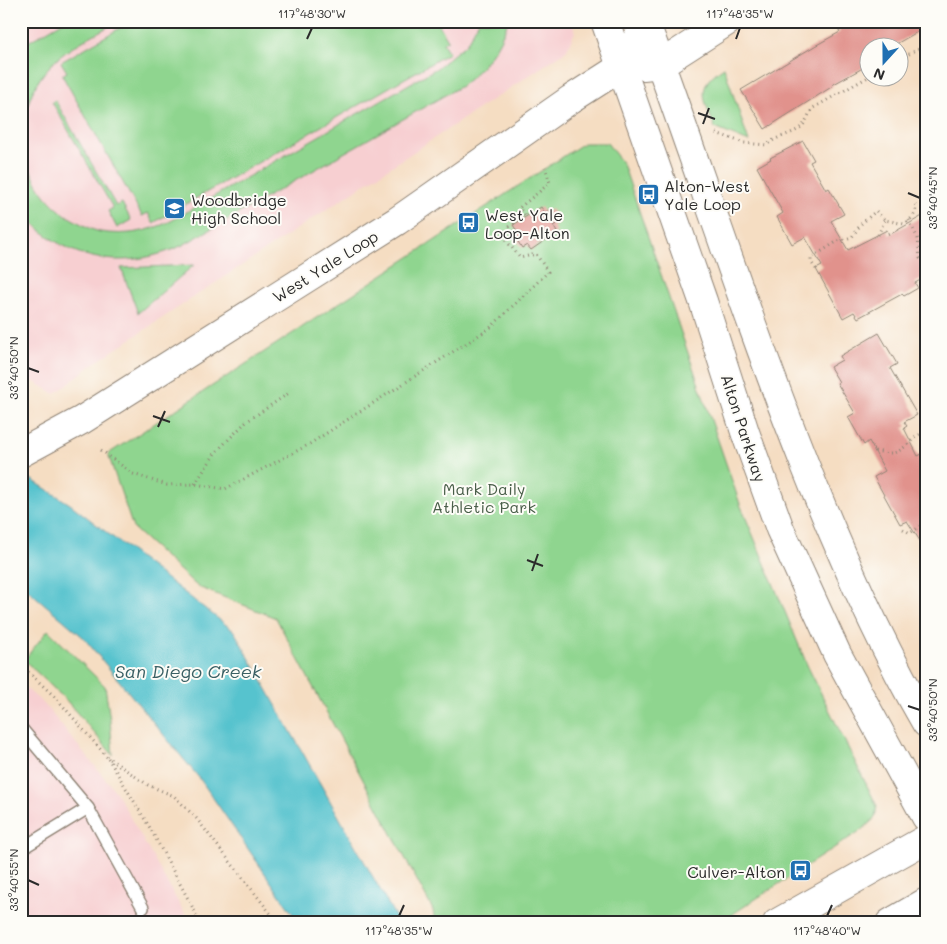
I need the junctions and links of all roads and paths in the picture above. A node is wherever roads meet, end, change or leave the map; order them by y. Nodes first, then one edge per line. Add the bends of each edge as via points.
1 (605, 21) edge
2 (728, 21) edge
3 (646, 22) edge
4 (926, 45) edge
5 (910, 54) edge
6 (661, 64) junction
7 (622, 67) junction
8 (860, 82) edge
9 (716, 133) dead end
10 (546, 167) dead end
11 (916, 203) dead end
12 (885, 220) junction
13 (909, 220) junction
14 (878, 235) dead end
15 (926, 262) edge
16 (816, 270) dead end
17 (289, 393) dead end
18 (926, 432) edge
19 (102, 450) dead end
20 (875, 451) dead end
21 (21, 454) edge
22 (195, 484) junction
23 (926, 523) edge
24 (903, 529) dead end
25 (21, 665) edge
26 (926, 723) edge
27 (21, 728) edge
28 (107, 757) junction
29 (88, 808) junction
30 (926, 817) edge
31 (926, 839) edge
32 (21, 849) edge
33 (926, 902) edge
34 (144, 908) dead end
35 (201, 923) edge
36 (278, 923) edge
37 (777, 923) edge
38 (890, 923) edge

1 - 7 main road, Alton Parkway
2 - 6 main road, West Yale Loop
3 - 6 main road
3 - 7 main road, West Yale Loop
4 - 5 path
6 - 7 main road, West Yale Loop
6 - 26 main road via 752,326 826,516 872,620
7 - 21 main road, West Yale Loop via 397,221 82,420
7 - 30 main road, Alton Parkway via 780,529 837,654
8 - 9 path via 813,108 800,129 775,138 767,145 744,143
10 - 22 path via 550,183 520,208 525,215 508,228 506,240 520,258 536,254 548,272 490,328 308,445 225,489
11 - 13 path via 914,215
12 - 13 path via 904,224
12 - 14 path
12 - 16 path via 876,211 852,237 815,254 811,262
13 - 15 path via 918,239 920,258
17 - 22 path via 246,422 216,452
18 - 20 path via 893,453
19 - 22 path via 133,474 167,485
23 - 24 path via 910,533
25 - 28 path via 57,699
27 - 29 lane
28 - 35 path
28 - 36 path via 148,786 174,796 196,818
29 - 32 lane
29 - 34 lane
31 - 37 main road
33 - 38 main road

